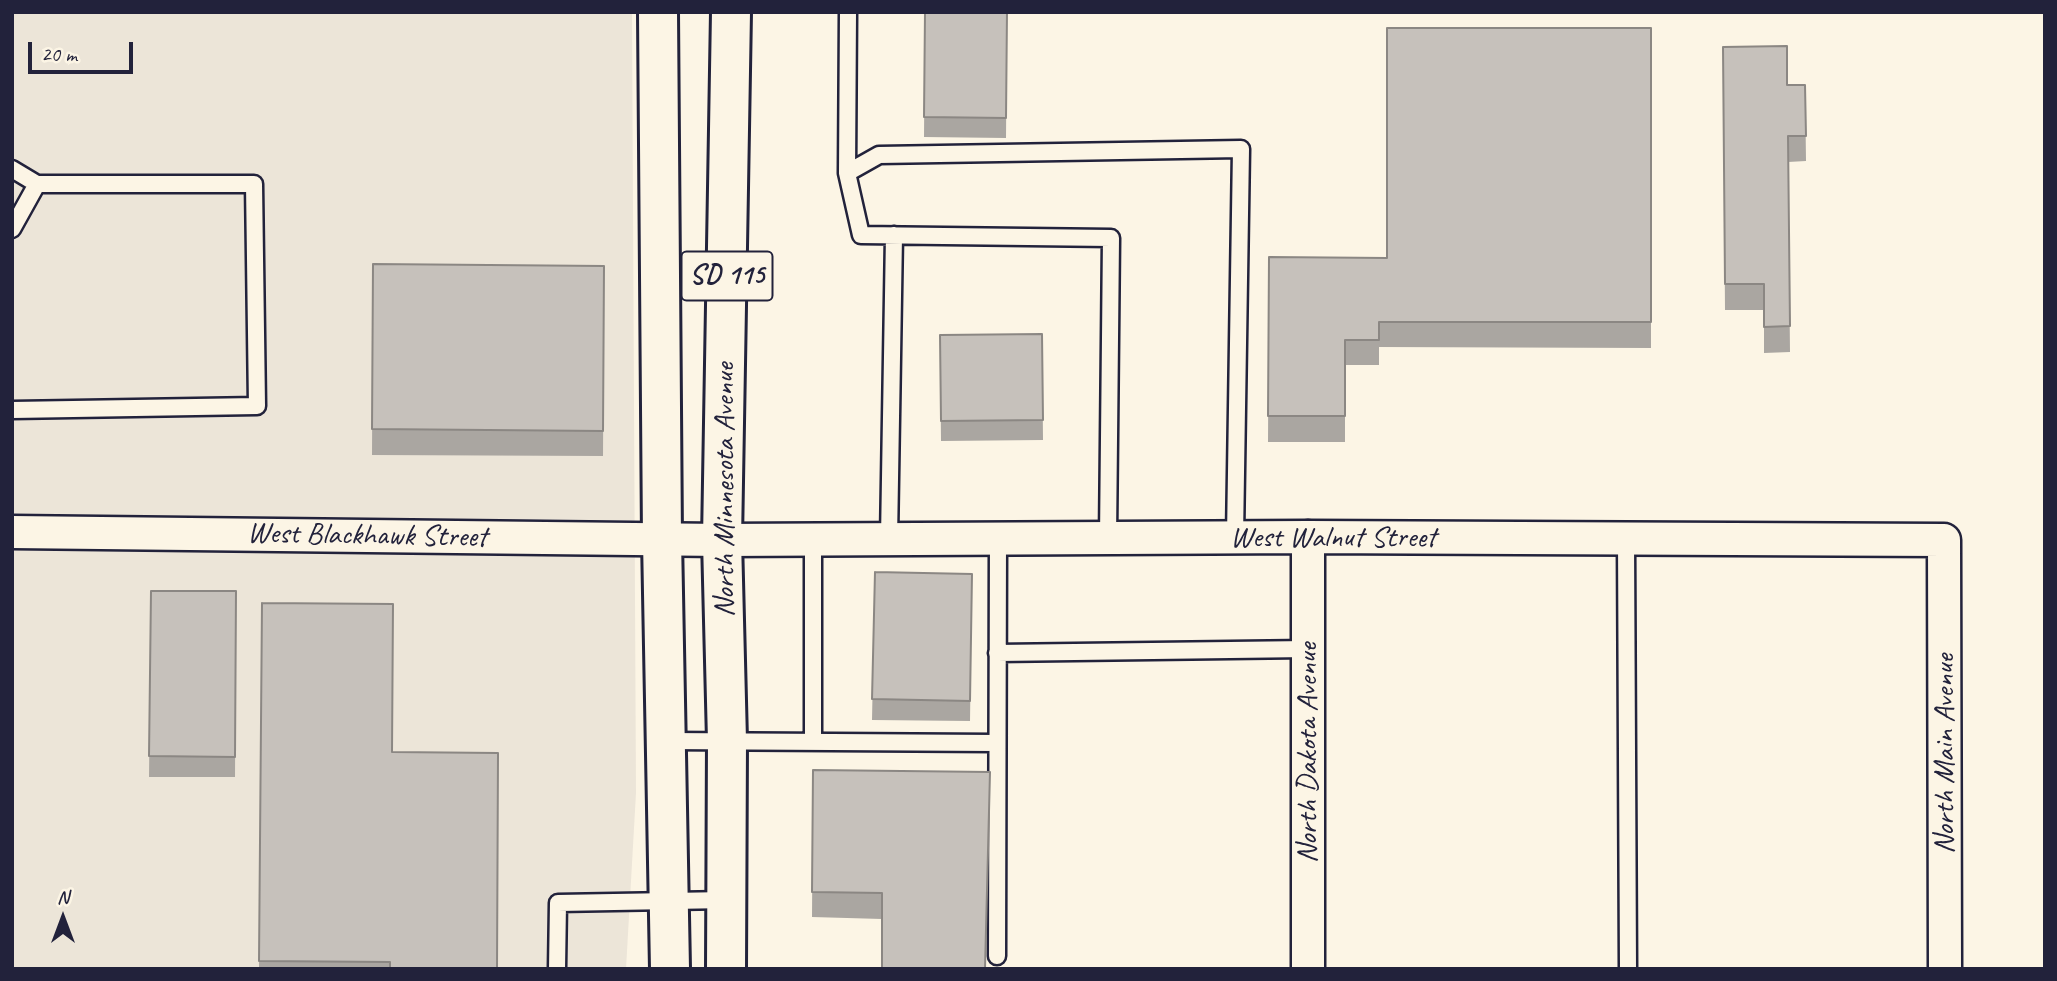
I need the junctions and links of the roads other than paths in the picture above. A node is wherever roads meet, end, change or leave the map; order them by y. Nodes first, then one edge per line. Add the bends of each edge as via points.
1 (658, 12) edge
2 (731, 12) edge
3 (848, 12) edge
4 (12, 169) edge
5 (847, 173) junction
6 (37, 184) junction
7 (12, 229) edge
8 (894, 235) junction
9 (12, 410) edge
10 (12, 532) edge
11 (1235, 537) junction
12 (1308, 537) junction
13 (998, 538) junction
14 (1108, 538) junction
15 (662, 539) junction
16 (813, 539) junction
17 (889, 539) junction
18 (1626, 539) junction
19 (722, 540) junction
20 (1944, 540) joint
21 (1308, 649) junction
22 (997, 653) junction
23 (666, 741) junction
24 (727, 741) junction
25 (813, 741) junction
26 (996, 743) junction
27 (727, 900) junction
28 (668, 901) junction
29 (997, 956) dead end
30 (557, 969) edge
31 (670, 969) edge
32 (726, 969) edge
33 (1308, 969) edge
34 (1628, 969) edge
35 (1945, 969) edge

1 - 15 main road, North Minnesota Avenue / SD 115
2 - 19 main road, North Minnesota Avenue / SD 115
3 - 5 lane
4 - 6 lane
5 - 8 lane via 861,235
5 - 11 lane via 879,155 1241,149
6 - 7 lane
6 - 9 lane via 254,184 257,406
8 - 14 lane via 1111,238
8 - 17 lane
10 - 15 street, West Blackhawk Street
11 - 12 street, West Walnut Street
11 - 14 street, West Walnut Street
12 - 18 street, West Walnut Street
12 - 21 street, North Dakota Avenue
13 - 14 street, West Walnut Street
13 - 17 street, West Walnut Street
13 - 22 lane
15 - 19 street, West Blackhawk Street
15 - 23 main road, North Minnesota Avenue / SD 115
16 - 17 street, West Walnut Street
16 - 19 street, West Walnut Street
16 - 25 lane
18 - 20 street, West Walnut Street
18 - 34 lane
19 - 24 main road, North Minnesota Avenue / SD 115
20 - 35 street, North Main Avenue
21 - 22 lane
21 - 33 street, North Dakota Avenue
22 - 26 lane
23 - 24 lane
23 - 28 main road, North Minnesota Avenue / SD 115
24 - 25 lane
24 - 27 main road, North Minnesota Avenue / SD 115
25 - 26 lane
26 - 29 lane
27 - 28 lane
27 - 32 main road, North Minnesota Avenue / SD 115
28 - 30 lane via 558,903
28 - 31 main road, North Minnesota Avenue / SD 115

